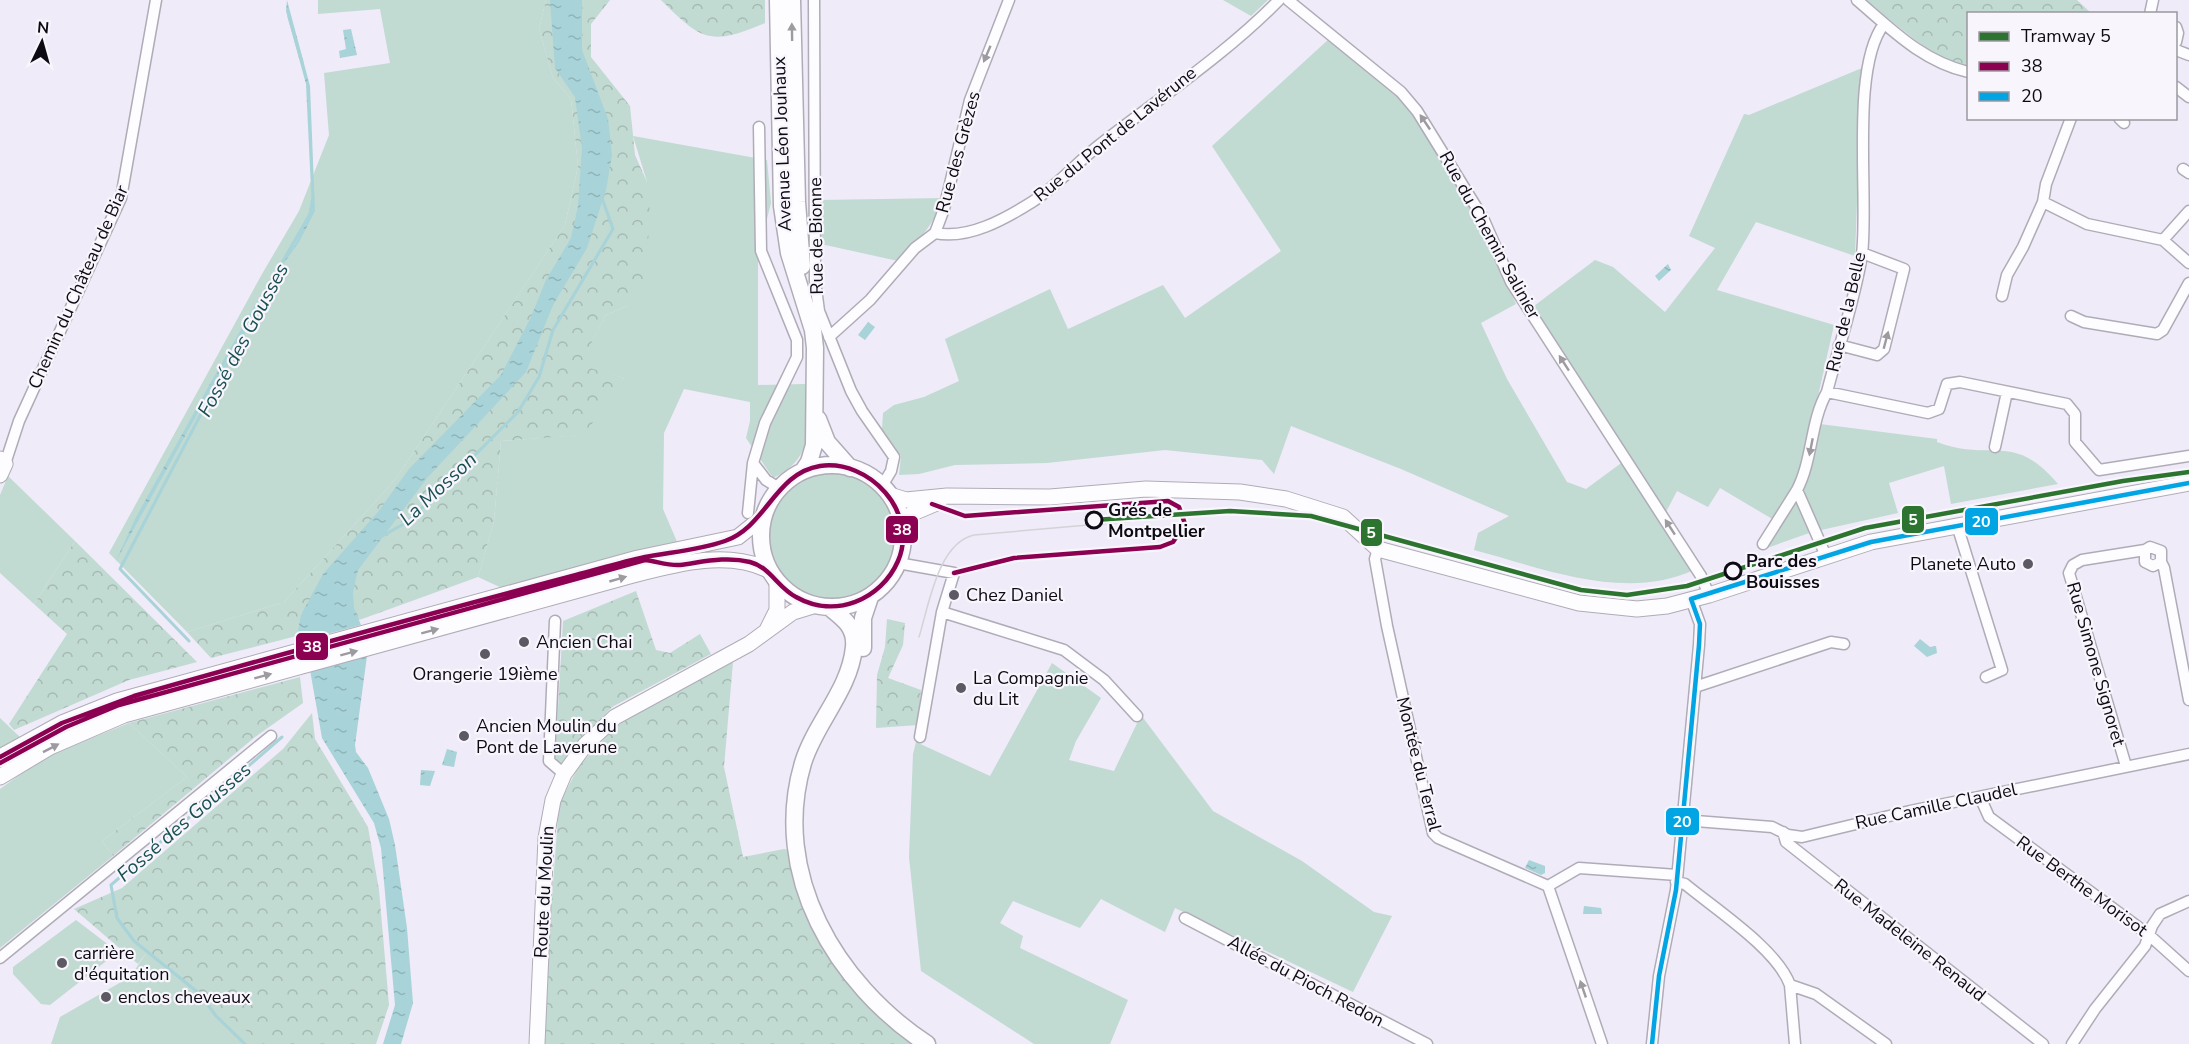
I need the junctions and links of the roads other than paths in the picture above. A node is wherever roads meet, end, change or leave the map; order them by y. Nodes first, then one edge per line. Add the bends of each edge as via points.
1 (156, 0) edge
2 (778, 0) edge
3 (792, 0) edge
4 (814, 0) edge
5 (1009, 0) edge
6 (1279, 0) edge
7 (1288, 0) edge
8 (1857, 0) edge
9 (1884, 24) junction
10 (1967, 72) edge
11 (2070, 120) edge
12 (759, 127) dead end
13 (2043, 202) junction
14 (2189, 211) edge
15 (935, 233) junction
16 (2163, 240) junction
17 (1862, 253) junction
18 (2189, 263) edge
19 (2189, 283) edge
20 (2002, 296) dead end
21 (2071, 316) dead end
22 (811, 321) junction
23 (829, 337) junction
24 (1839, 345) junction
25 (1827, 392) junction
26 (2007, 392) junction
27 (815, 403) junction
28 (1995, 447) dead end
29 (2189, 456) edge
30 (753, 463) junction
31 (2, 466) edge
32 (850, 468) junction
33 (803, 471) junction
34 (2189, 483) edge
35 (779, 488) junction
36 (886, 490) junction
37 (1797, 490) junction
38 (961, 497) junction
39 (756, 515) junction
40 (902, 521) junction
41 (1957, 525) junction
42 (1763, 544) dead end
43 (1378, 549) junction
44 (1826, 556) junction
45 (898, 563) junction
46 (773, 577) junction
47 (1709, 595) junction
48 (870, 597) junction
49 (1691, 600) junction
50 (822, 606) junction
51 (942, 612) junction
52 (555, 621) dead end
53 (764, 635) junction
54 (372, 639) junction
55 (1844, 644) dead end
56 (1986, 677) dead end
57 (841, 687) junction
58 (1695, 687) junction
59 (2189, 700) edge
60 (1137, 716) dead end
61 (271, 736) dead end
62 (920, 737) dead end
63 (2189, 753) edge
64 (0, 757) edge
65 (2126, 766) junction
66 (564, 774) junction
67 (0, 777) edge
68 (1980, 797) junction
69 (1683, 820) junction
70 (1783, 832) junction
71 (1677, 879) junction
72 (1548, 886) junction
73 (2189, 901) edge
74 (1185, 918) dead end
75 (2149, 935) junction
76 (0, 958) edge
77 (2189, 971) edge
78 (1790, 985) junction
79 (537, 1044) edge
80 (927, 1044) edge
81 (1427, 1044) edge
82 (1602, 1044) edge
83 (1652, 1044) edge
84 (1795, 1044) edge
85 (1886, 1044) edge
86 (2043, 1044) edge
87 (2072, 1044) edge

1 - 31 street, Chemin du Château de Biar via 121,198
2 - 22 main road, Avenue Léon Jouhaux via 782,206 794,273
22 -> 3 main road, Avenue Léon Jouhaux via 798,237
4 - 23 street, Rue de Bionne via 815,281 819,311
5 -> 15 street, Rue des Grèzes via 970,100
6 - 15 street, Rue du Pont de Lavérune via 1034,200 1000,220 957,236
47 -> 7 street, Rue du Chemin Salinier via 1701,576 1511,282 1483,218 1417,111 1401,92
8 - 9 street
9 - 10 street via 1928,57
9 - 17 street, Rue de la Belle via 1868,60
11 - 13 street
12 - 30 street, Avenue Léon Jouhaux via 761,251 796,340 797,357 765,423
13 - 16 street via 2087,224
13 - 20 street via 2007,275
14 - 16 street
15 - 23 street, Rue des Grèzes via 915,248 870,300
16 - 18 street
17 - 24 street, Rue de la Belle
24 -> 17 street via 1877,355 1884,350 1890,327 1904,268
19 - 21 street via 2157,334 2084,322
22 - 27 main road, Avenue Léon Jouhaux
23 - 36 street, Rue de Bionne via 862,411 894,457
24 - 25 street, Rue de la Belle
25 - 26 street via 1928,413 1939,409 1950,382
25 -> 37 street, Rue de la Belle via 1820,404 1810,454
26 - 28 street
26 - 29 street via 2047,398 2073,408 2075,442 2099,470
27 - 32 main road, Avenue Léon Jouhaux via 818,423 827,442
27 - 33 main road, Avenue Léon Jouhaux via 813,453
30 - 35 street via 766,480
30 - 39 street, Avenue Léon Jouhaux
32 - 33 main road via 818,466
32 - 36 main road via 873,478
33 - 35 main road
34 - 41 main road
35 - 39 main road
36 - 38 main road via 906,500
36 - 40 main road
37 - 42 street, Rue de la Belle
37 - 44 street
38 - 40 main road via 932,504
38 - 43 main road via 1050,497 1177,489 1240,492 1286,499 1342,517
39 - 46 main road
39 - 54 main road via 738,537 724,542 638,558
40 - 45 main road
41 - 44 main road via 1871,542
41 - 56 street via 2002,670
43 - 49 main road via 1579,603 1637,609
43 - 72 street, Montée du Terral via 1375,559 1387,626 1433,833
44 - 47 main road
45 - 48 main road via 889,579
45 - 51 street via 954,573
46 - 50 main road via 795,597
46 - 53 main road via 777,610
54 -> 46 main road via 690,563 755,563
47 - 49 main road
48 - 50 main road via 857,603
48 - 57 main road via 863,618 862,654
49 - 58 street via 1700,629
50 - 53 main road, Route du Moulin via 793,612
50 - 57 main road via 841,616 854,633 852,655
51 - 60 street via 1064,650 1104,680
51 - 62 street
52 - 66 street via 549,761
53 - 66 main road, Route du Moulin via 615,717 585,745
54 - 64 main road via 291,653 117,701 62,723
67 -> 54 main road via 50,747 124,715 295,668
55 - 58 street via 1831,642
57 - 80 main road via 803,764 794,818 800,872 814,915 839,959 874,1002
58 - 69 street
59 - 65 street, Rue Simone Signoret via 2161,562 2153,566 2145,562 2145,550 2082,560 2073,565 2069,573
61 - 76 street
63 - 65 street, Rue Camille Claudel
65 - 68 street, Rue Camille Claudel
66 - 79 main road, Route du Moulin via 551,808 546,838
68 - 70 street, Rue Camille Claudel via 1802,837
68 - 75 street, Rue Berthe Morisot via 1989,817
69 - 70 street, Rue Camille Claudel
69 - 71 street
70 - 86 street, Rue Madeleine Renaud via 1786,842
71 - 72 street via 1579,868
71 - 78 street via 1773,956
71 - 83 street via 1659,976
82 -> 72 street
73 - 75 street via 2160,914
74 - 81 street, Allée du Pioch Redon
75 - 77 street, Rue Berthe Morisot
75 - 87 street via 2138,956
78 - 84 street
78 - 85 street via 1816,994

